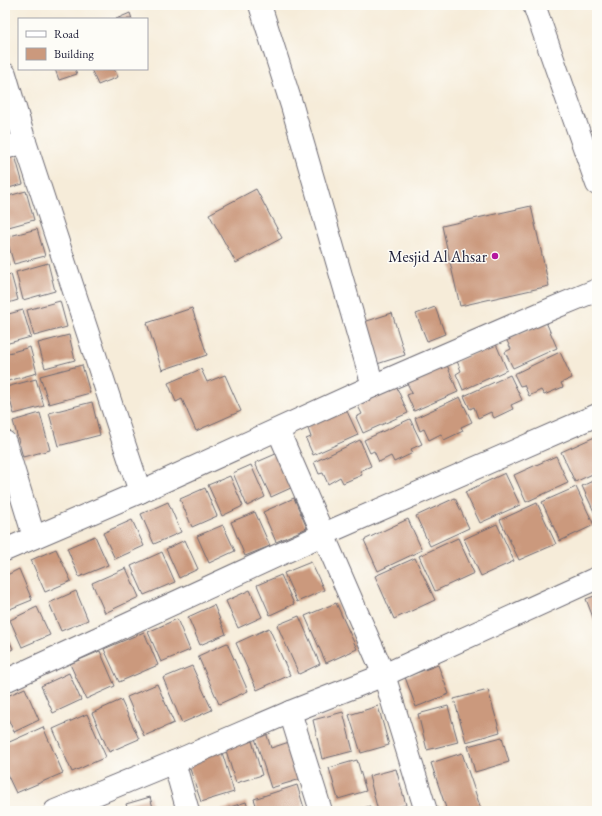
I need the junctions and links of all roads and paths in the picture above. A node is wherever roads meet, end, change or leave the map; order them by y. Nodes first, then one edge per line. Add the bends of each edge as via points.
1 (260, 5) edge
2 (534, 5) edge
3 (5, 74) edge
4 (15, 145) edge
5 (597, 184) edge
6 (597, 290) edge
7 (373, 386) junction
8 (597, 415) edge
9 (278, 430) junction
10 (5, 442) edge
11 (140, 492) junction
12 (324, 534) junction
13 (34, 537) junction
14 (5, 550) edge
15 (597, 578) edge
16 (384, 674) junction
17 (5, 682) edge
18 (290, 712) junction
19 (174, 762) junction
20 (55, 811) edge
21 (188, 811) edge
22 (321, 811) edge
23 (426, 811) edge

1 - 7 street
2 - 5 street
3 - 4 street
4 - 11 street
6 - 7 street
7 - 9 street
8 - 12 street
9 - 11 street
9 - 12 street
10 - 13 street
11 - 13 street
12 - 16 street
12 - 17 street
13 - 14 street
15 - 16 street
16 - 18 street
16 - 23 street
18 - 19 street
18 - 22 street
19 - 20 street
19 - 21 street

